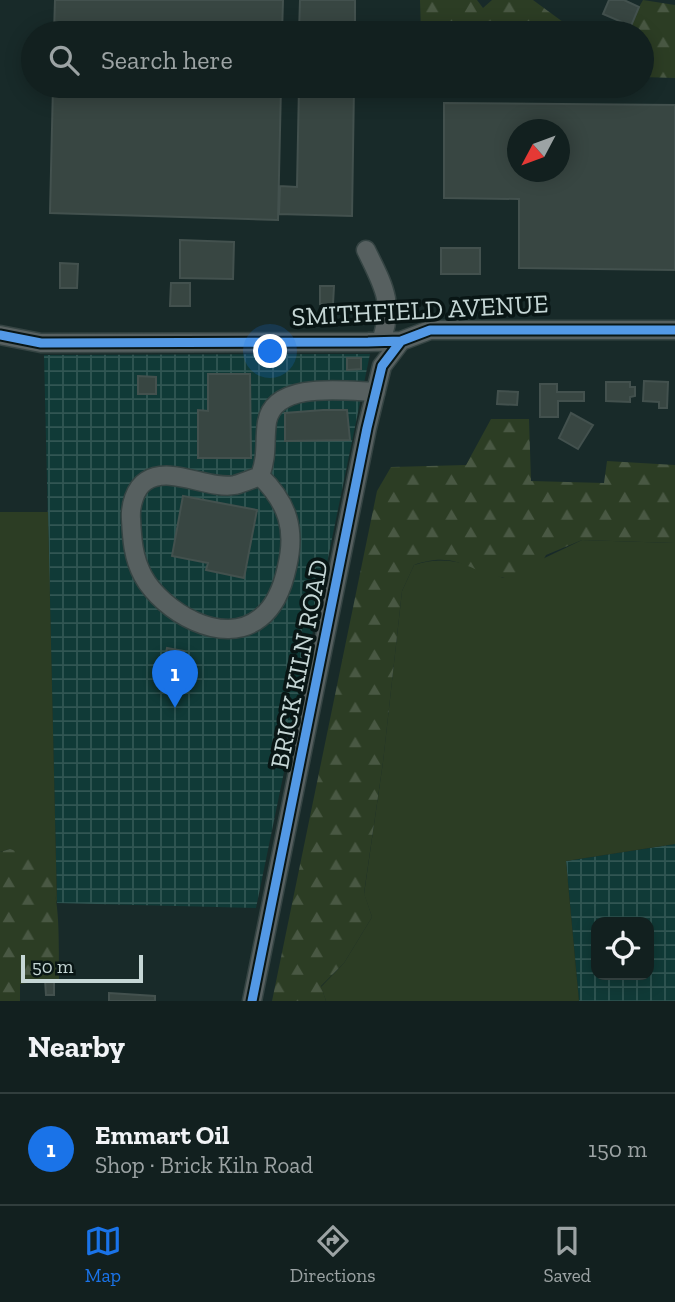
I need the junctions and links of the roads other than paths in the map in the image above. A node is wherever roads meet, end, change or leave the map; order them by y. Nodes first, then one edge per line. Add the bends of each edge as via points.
1 (366, 250) dead end
2 (675, 330) edge
3 (0, 335) edge
4 (381, 341) junction
5 (401, 341) junction
6 (376, 392) junction
7 (260, 476) junction
8 (252, 1001) edge

1 - 4 street via 382,283 390,317
2 - 5 street, SMITHFIELD AVENUE via 430,330
3 - 4 street, SMITHFIELD AVENUE via 41,343
4 - 5 street, SMITHFIELD AVENUE
5 - 6 street, BRICK KILN ROAD via 382,366
6 - 7 street via 313,390 288,396 267,420 267,454
6 - 8 street, BRICK KILN ROAD
7 - 7 street via 234,485 161,477 139,486 131,511 132,548 144,577 169,606 208,627 244,627 260,618 284,582 292,527 285,506

